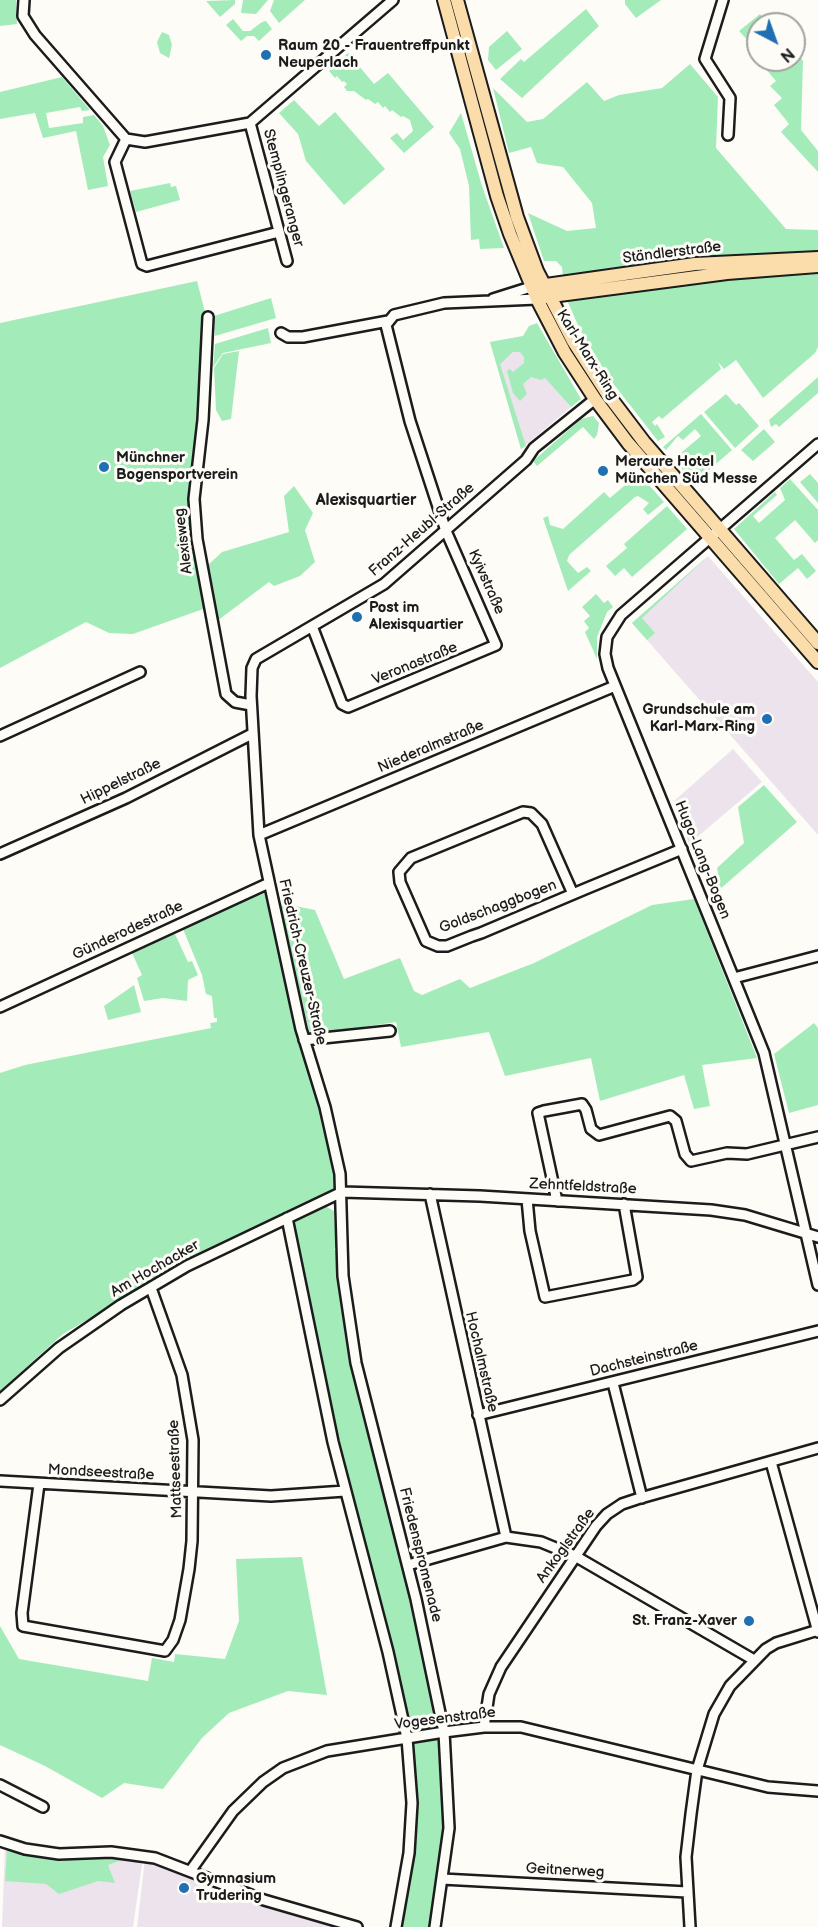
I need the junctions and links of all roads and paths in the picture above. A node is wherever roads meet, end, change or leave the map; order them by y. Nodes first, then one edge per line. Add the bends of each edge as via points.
1 (24, 0) edge
2 (393, 0) edge
3 (444, 0) edge
4 (457, 0) edge
5 (723, 0) edge
6 (250, 123) junction
7 (728, 135) dead end
8 (126, 139) junction
9 (279, 232) junction
10 (818, 258) edge
11 (287, 261) dead end
12 (818, 266) edge
13 (540, 292) junction
14 (208, 318) dead end
15 (388, 321) junction
16 (281, 333) dead end
17 (595, 399) junction
18 (818, 444) edge
19 (446, 531) junction
20 (715, 534) junction
21 (312, 626) junction
22 (818, 643) edge
23 (496, 645) joint
24 (818, 662) edge
25 (140, 672) dead end
26 (615, 686) junction
27 (251, 705) junction
28 (252, 734) junction
29 (0, 736) edge
30 (259, 836) junction
31 (682, 849) junction
32 (0, 854) edge
33 (269, 883) junction
34 (573, 894) junction
35 (818, 956) edge
36 (734, 978) junction
37 (0, 1007) edge
38 (390, 1031) dead end
39 (304, 1040) junction
40 (818, 1137) edge
41 (786, 1144) junction
42 (342, 1192) junction
43 (430, 1194) junction
44 (527, 1199) junction
45 (557, 1201) junction
46 (624, 1204) junction
47 (287, 1218) junction
48 (808, 1234) junction
49 (818, 1237) edge
50 (818, 1285) edge
51 (151, 1288) junction
52 (818, 1331) edge
53 (613, 1383) junction
54 (0, 1400) edge
55 (478, 1415) junction
56 (818, 1448) edge
57 (771, 1462) junction
58 (0, 1480) edge
59 (39, 1485) junction
60 (345, 1491) junction
61 (193, 1493) junction
62 (642, 1498) junction
63 (507, 1537) junction
64 (575, 1556) junction
65 (408, 1565) junction
66 (818, 1631) edge
67 (754, 1660) junction
68 (484, 1727) junction
69 (444, 1732) junction
70 (407, 1738) junction
71 (697, 1770) junction
72 (0, 1785) edge
73 (818, 1791) edge
74 (43, 1807) dead end
75 (0, 1841) edge
76 (190, 1870) junction
77 (442, 1879) junction
78 (687, 1892) junction
79 (357, 1927) edge
80 (396, 1927) edge
81 (435, 1927) edge
82 (690, 1927) edge

1 - 8 street via 23,16 29,28
2 - 6 street
3 - 13 main road, Karl-Marx-Ring via 497,196
4 - 13 main road, Karl-Marx-Ring
5 - 7 street via 705,59 730,98
6 - 8 street via 165,140
6 - 9 street, Stemplingeranger
8 - 9 street via 115,162 142,264 147,266
9 - 11 street, Stemplingeranger
10 - 13 main road, Ständlerstraße via 696,264
12 - 13 main road, Ständlerstraße
13 - 15 street via 488,301 444,303 394,315
13 - 17 main road, Karl-Marx-Ring via 565,353
13 - 20 main road, Karl-Marx-Ring via 621,414
14 - 27 street, Alexisweg via 194,499 197,539 226,694 235,702
15 - 16 street via 303,337
15 - 19 street, Kyivstraße via 410,421
17 - 19 street, Franz-Heubl-Straße via 534,448 526,460
17 - 20 main road, Karl-Marx-Ring via 628,443
18 - 20 street, Hugo-Lang-Bogen
19 - 21 street, Franz-Heubl-Straße via 384,584
19 - 23 street, Kyivstraße
20 - 22 main road, Karl-Marx-Ring
20 - 24 main road, Karl-Marx-Ring
20 - 26 street, Hugo-Lang-Bogen via 621,615 610,631 605,654
21 - 23 street, Veronastraße via 345,706
21 - 27 street, Franz-Heubl-Straße via 253,663
25 - 29 street
26 - 30 street, Niederalmstraße
26 - 31 street, Hugo-Lang-Bogen
27 - 28 street, Franz-Heubl-Straße
28 - 30 street, Friedrich-Creuzer-Straße
28 - 32 street, Hippelstraße via 126,798
30 - 33 street, Friedrich-Creuzer-Straße
31 - 34 street, Goldschaggbogen
31 - 36 street, Hugo-Lang-Bogen
33 - 37 street, Günderodestraße
33 - 39 street, Friedrich-Creuzer-Straße
34 - 34 street, Goldschaggbogen via 467,938 430,945 399,872 411,858 523,812 531,813 543,824
35 - 36 street
36 - 41 street, Hugo-Lang-Bogen via 764,1053
38 - 39 street
39 - 42 street, Friedrich-Creuzer-Straße via 325,1107
40 - 41 street
41 - 45 street via 747,1155 727,1153 691,1161 685,1154 676,1121 670,1116 599,1135 591,1130 582,1104 538,1113
41 - 48 street, Hugo-Lang-Bogen
42 - 43 street, Zehntfeldstraße
42 - 47 street, Am Hochacker
42 - 65 street, Friedenspromenade via 343,1276 356,1363
43 - 44 street, Zehntfeldstraße
43 - 55 street, Hochalmstraße
44 - 45 street, Zehntfeldstraße
44 - 46 street via 530,1233 545,1297 637,1277
45 - 46 street, Zehntfeldstraße
46 - 48 street, Zehntfeldstraße via 736,1213
47 - 51 street, Am Hochacker via 187,1266
47 - 60 street
48 - 49 street, Zehntfeldstraße
48 - 50 street, Hugo-Lang-Bogen
51 - 54 street, Am Hochacker via 88,1325
51 - 61 street, Mattseestraße via 182,1375 193,1440
52 - 53 street, Dachsteinstraße
53 - 55 street, Dachsteinstraße
53 - 62 street
55 - 63 street, Hochalmstraße
56 - 57 street, Ankoglstraße
57 - 62 street, Ankoglstraße
57 - 66 street
58 - 59 street, Mondseestraße
59 - 61 street, Mondseestraße
59 - 61 street, Mattseestraße via 23,1626 165,1651 173,1640 183,1606 192,1541
60 - 61 street, Mondseestraße via 276,1496
60 - 70 street
62 - 64 street, Ankoglstraße via 607,1514
63 - 64 street via 541,1542
63 - 65 street
64 - 67 street
64 - 68 street, Ankoglstraße via 501,1667 489,1694
65 - 69 street, Friedenspromenade
66 - 67 street via 777,1643
67 - 71 street via 730,1686 718,1707
68 - 69 street, Vogesenstraße
68 - 71 street, Vogesenstraße via 534,1729
69 - 70 street, Vogesenstraße
69 - 77 street, Friedenspromenade via 449,1828
70 - 76 street, Vogesenstraße via 327,1751 274,1773 233,1811
70 - 80 street via 412,1803 409,1853
71 - 73 street, Vogesenstraße via 768,1787
71 - 78 street via 686,1857
72 - 74 street
75 - 76 street via 59,1854 133,1854
76 - 79 street via 264,1900
77 - 78 street, Geitnerweg
77 - 81 street, Friedenspromenade
78 - 82 street

